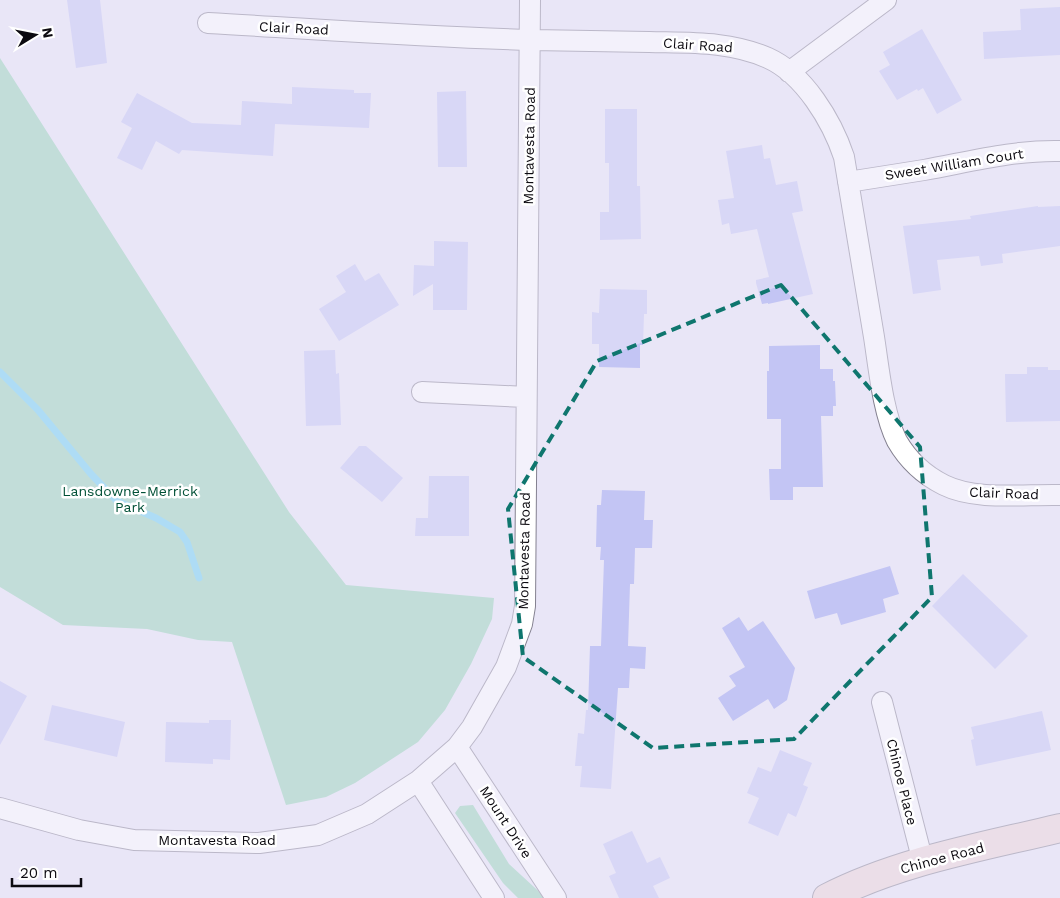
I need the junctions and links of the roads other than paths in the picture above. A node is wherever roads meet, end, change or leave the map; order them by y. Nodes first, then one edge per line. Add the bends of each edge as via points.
1 (530, 0) edge
2 (886, 0) edge
3 (208, 23) dead end
4 (530, 40) junction
5 (788, 72) junction
6 (1060, 151) edge
7 (848, 182) junction
8 (422, 392) dead end
9 (526, 397) junction
10 (1060, 494) edge
11 (882, 702) dead end
12 (456, 747) junction
13 (418, 780) junction
14 (0, 808) edge
15 (1060, 828) edge
16 (923, 862) junction
17 (494, 898) edge
18 (556, 898) edge
19 (827, 898) edge

1 - 4 street, Montavesta Road
2 - 5 street
3 - 4 street, Clair Road
4 - 5 street, Clair Road via 727,46 769,58
4 - 9 street, Montavesta Road
5 - 7 street, Clair Road via 815,99 838,139
6 - 7 street, Sweet William Court via 986,157
7 - 10 street, Clair Road via 882,386 897,441 929,477 965,493
8 - 9 street
9 - 12 street, Montavesta Road via 525,606 522,624 506,667 472,727
11 - 16 street, Chinoe Place
12 - 13 street, Montavesta Road
12 - 18 street, Mount Drive
13 - 14 street, Montavesta Road via 366,814 318,835 259,843 134,840 80,830
13 - 17 street
15 - 16 street, Chinoe Road
16 - 19 street, Chinoe Road via 882,874

